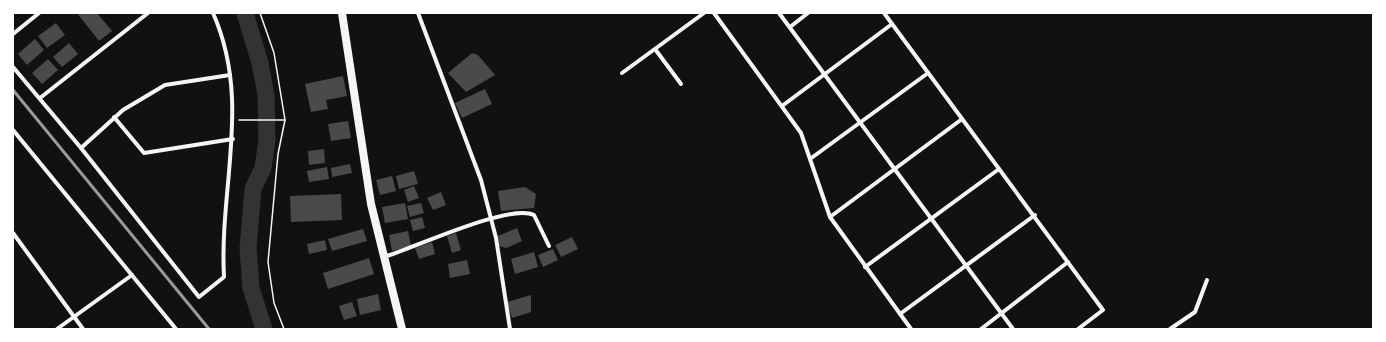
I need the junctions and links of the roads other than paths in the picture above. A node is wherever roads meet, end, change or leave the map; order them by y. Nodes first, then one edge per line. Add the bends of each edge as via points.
1 (39, 13) edge
2 (148, 13) edge
3 (213, 13) edge
4 (342, 13) edge
5 (418, 13) edge
6 (704, 13) edge
7 (714, 13) edge
8 (779, 13) edge
9 (808, 13) edge
10 (884, 13) edge
11 (892, 24) junction
12 (790, 28) junction
13 (13, 34) edge
14 (655, 49) junction
15 (13, 67) edge
16 (622, 73) dead end
17 (928, 73) junction
18 (824, 74) junction
19 (230, 75) junction
20 (681, 84) dead end
21 (40, 98) junction
22 (782, 106) junction
23 (114, 117) junction
24 (962, 119) junction
25 (860, 122) junction
26 (13, 130) edge
27 (233, 139) junction
28 (81, 148) junction
29 (810, 159) junction
30 (999, 169) junction
31 (895, 170) junction
32 (1034, 215) junction
33 (830, 217) junction
34 (492, 218) junction
35 (931, 218) junction
36 (13, 233) edge
37 (549, 246) dead end
38 (383, 257) junction
39 (1068, 262) junction
40 (966, 265) junction
41 (865, 267) junction
42 (132, 275) junction
43 (1207, 280) dead end
44 (900, 314) junction
45 (1002, 314) junction
46 (74, 317) junction
47 (57, 329) edge
48 (82, 329) edge
49 (176, 329) edge
50 (402, 329) edge
51 (510, 329) edge
52 (911, 329) edge
53 (980, 329) edge
54 (1013, 329) edge
55 (1078, 329) edge
56 (1170, 329) edge

1 - 13 street
2 - 21 street
3 - 19 street via 220,27
4 - 38 main road via 371,204
5 - 34 street via 471,151
6 - 14 street
7 - 22 street
8 - 12 street
9 - 12 street
10 - 11 street
11 - 17 street
11 - 18 street
12 - 18 street
14 - 16 street
14 - 20 street
15 - 21 street
17 - 24 street
17 - 25 street
18 - 22 street
18 - 25 street
19 - 23 street via 165,86
19 - 27 street
21 - 28 street
22 - 29 street via 801,133
23 - 27 street via 144,154
23 - 28 street
24 - 30 street
24 - 31 street
25 - 29 street
25 - 31 street
26 - 42 street
27 - 28 street via 223,242 224,277 199,297
29 - 33 street
30 - 32 street
30 - 35 street
31 - 33 street
31 - 35 street
32 - 39 street
32 - 40 street
33 - 41 street
34 - 37 street via 530,213 534,215
34 - 38 street
34 - 51 street
35 - 40 street
35 - 41 street
36 - 46 street
38 - 50 main road
39 - 45 street
39 - 55 street via 1103,310
40 - 44 street
40 - 45 street
41 - 44 street
42 - 46 street
42 - 49 street
43 - 56 street via 1195,312
44 - 52 street
45 - 53 street
45 - 54 street
46 - 47 street
46 - 48 street

